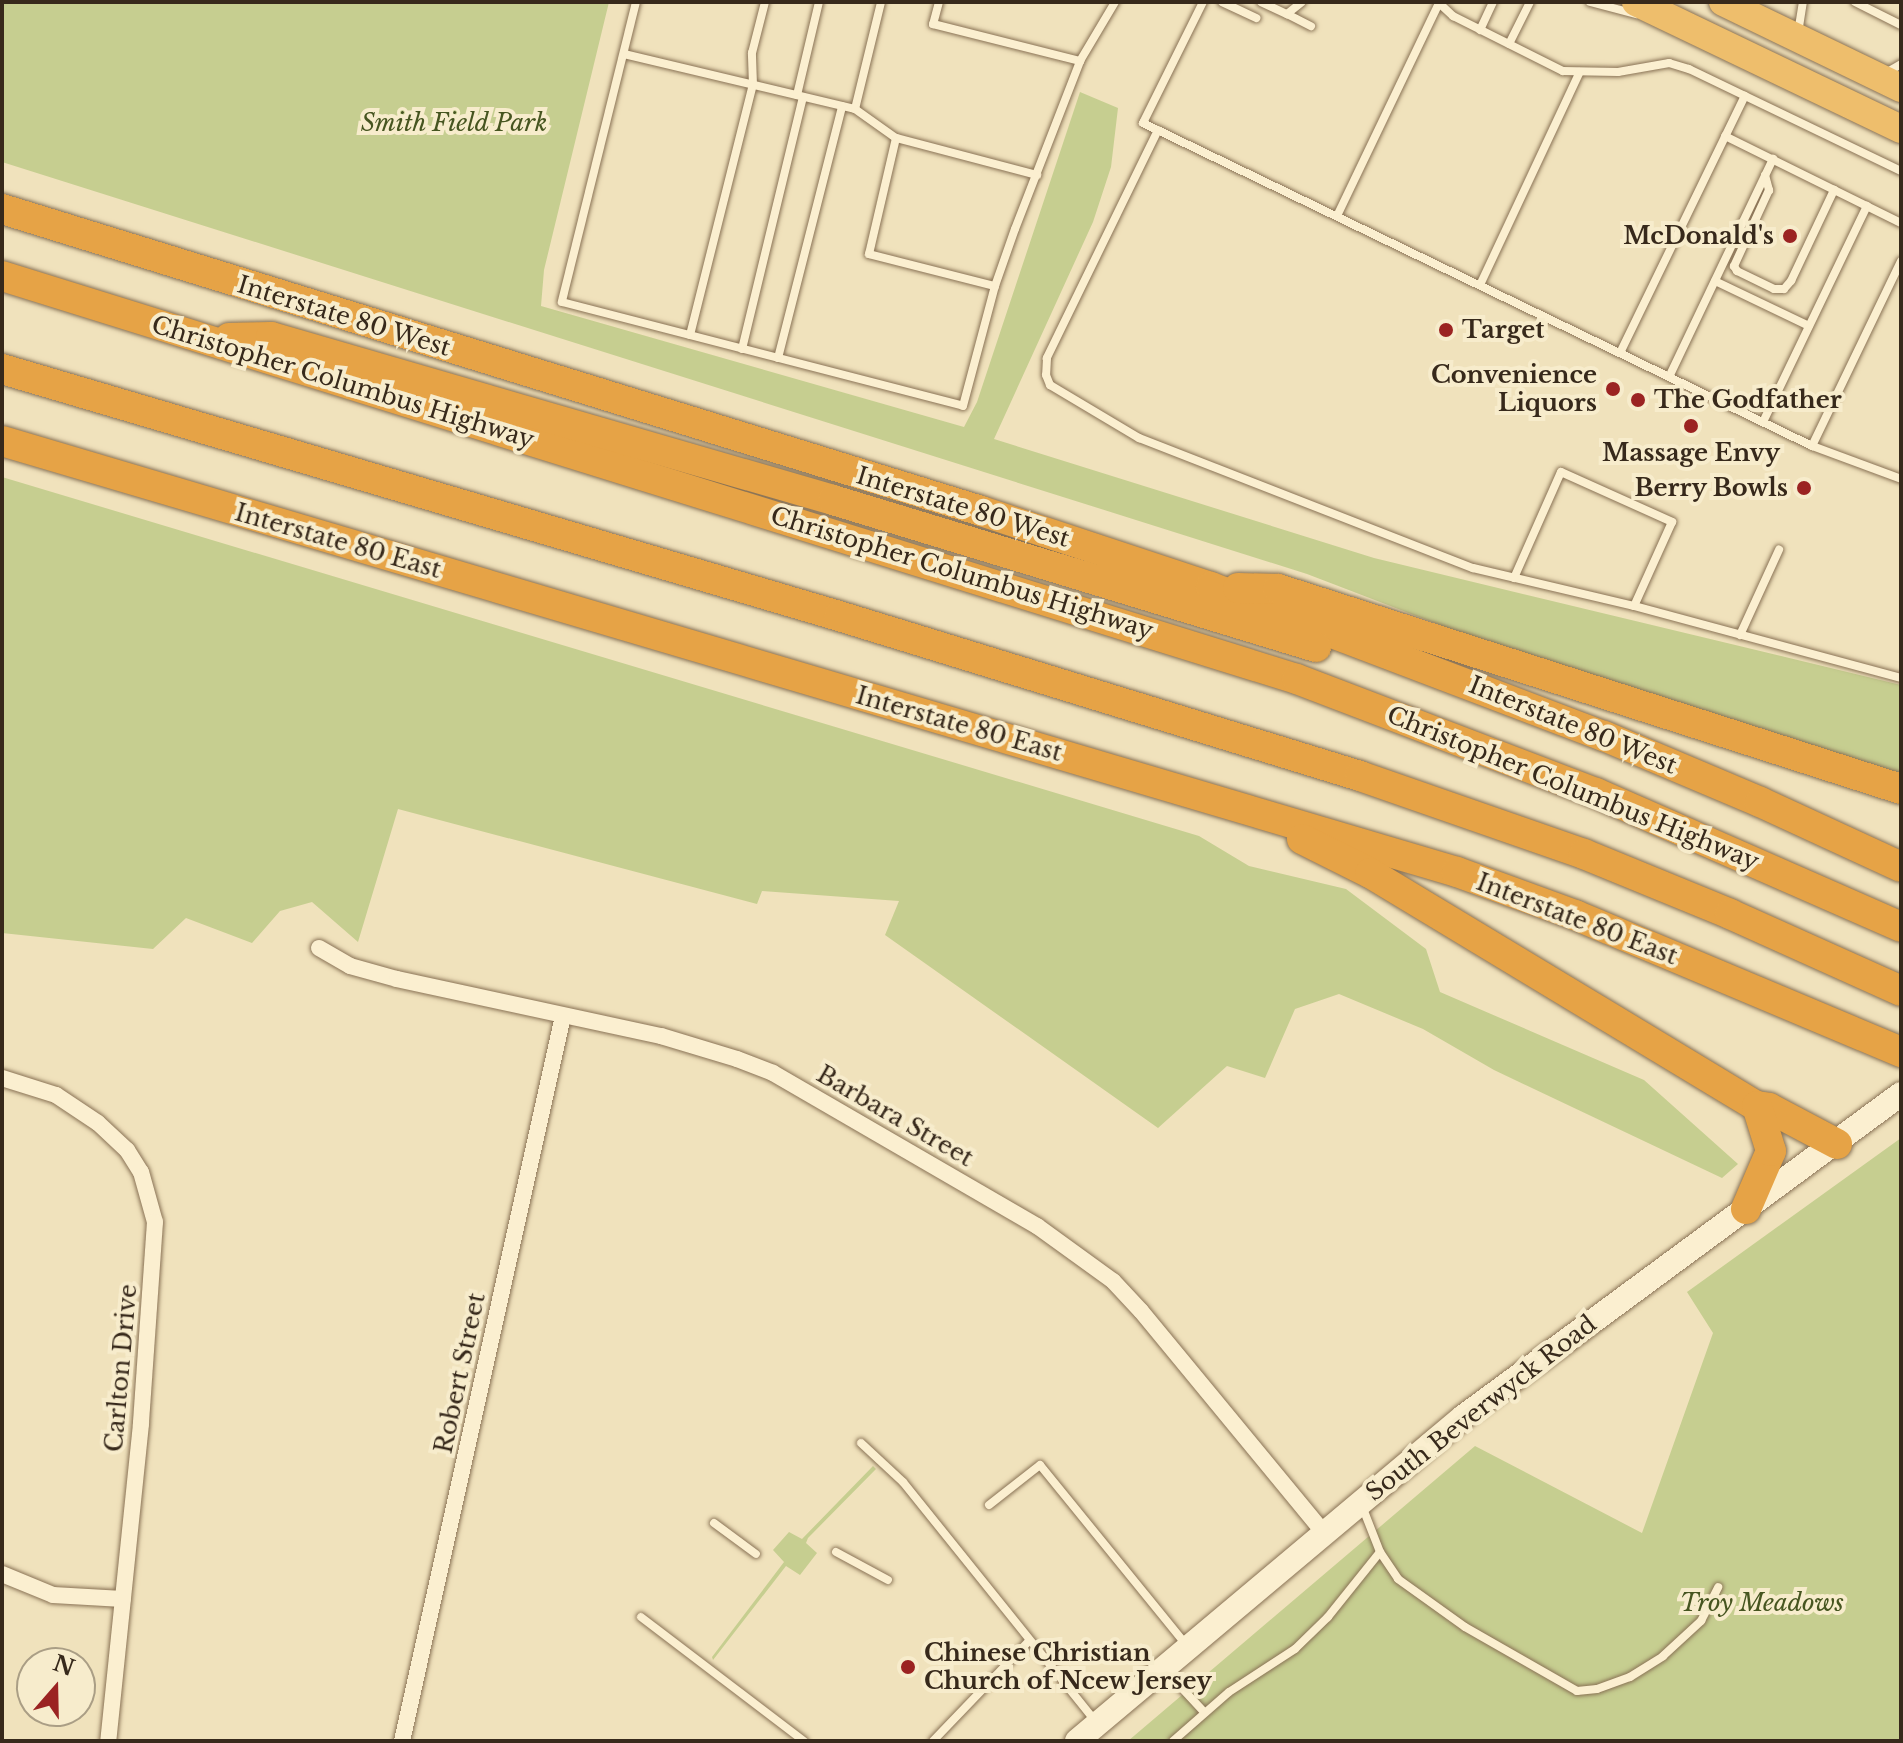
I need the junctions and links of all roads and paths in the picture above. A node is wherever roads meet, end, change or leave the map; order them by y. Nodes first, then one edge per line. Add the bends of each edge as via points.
1 (636, 2) edge
2 (765, 2) edge
3 (819, 2) edge
4 (881, 2) edge
5 (939, 2) edge
6 (1115, 2) edge
7 (1203, 2) edge
8 (1222, 2) edge
9 (1261, 2) edge
10 (1302, 2) edge
11 (1493, 2) edge
12 (1530, 2) edge
13 (1590, 2) edge
14 (1636, 2) edge
15 (1723, 2) edge
16 (1803, 2) edge
17 (1855, 2) edge
18 (1438, 3) edge
19 (1287, 14) junction
20 (1256, 18) dead end
21 (1901, 25) edge
22 (1311, 26) dead end
23 (1480, 30) junction
24 (1695, 31) junction
25 (1797, 37) junction
26 (1509, 44) junction
27 (624, 54) junction
28 (1080, 61) junction
29 (1580, 72) junction
30 (1894, 76) edge
31 (753, 85) junction
32 (800, 96) junction
33 (1745, 96) junction
34 (842, 106) junction
35 (855, 109) junction
36 (1901, 129) edge
37 (1158, 130) junction
38 (1725, 136) junction
39 (896, 138) junction
40 (1773, 159) junction
41 (1901, 171) edge
42 (1037, 175) junction
43 (1765, 175) junction
44 (1834, 190) junction
45 (1867, 206) junction
46 (2, 209) edge
47 (1337, 216) junction
48 (1901, 223) edge
49 (1901, 261) edge
50 (2, 276) edge
51 (1715, 281) junction
52 (1480, 285) junction
53 (995, 286) junction
54 (1809, 326) junction
55 (690, 335) junction
56 (203, 339) junction
57 (742, 349) junction
58 (1620, 353) junction
59 (778, 358) junction
60 (2, 369) edge
61 (1669, 377) junction
62 (1763, 422) junction
63 (2, 441) edge
64 (1812, 446) junction
65 (1901, 479) edge
66 (1779, 550) dead end
67 (1514, 578) junction
68 (1211, 587) junction
69 (1634, 606) junction
70 (1740, 635) junction
71 (1901, 678) edge
72 (1901, 789) edge
73 (1220, 801) junction
74 (1901, 868) edge
75 (1901, 927) edge
76 (319, 948) dead end
77 (1901, 991) edge
78 (563, 1016) junction
79 (1901, 1052) edge
80 (2, 1078) edge
81 (1898, 1096) edge
82 (1757, 1106) junction
83 (1837, 1144) junction
84 (1746, 1209) junction
85 (861, 1443) dead end
86 (1360, 1502) junction
87 (989, 1505) dead end
88 (714, 1523) dead end
89 (1323, 1532) junction
90 (836, 1552) dead end
91 (1380, 1552) junction
92 (756, 1554) dead end
93 (2, 1574) edge
94 (888, 1580) dead end
95 (1718, 1587) dead end
96 (123, 1599) junction
97 (641, 1617) dead end
98 (1029, 1641) junction
99 (1187, 1646) junction
100 (1162, 1667) junction
101 (1204, 1712) junction
102 (1091, 1732) edge
103 (108, 1741) edge
104 (402, 1741) edge
105 (804, 1741) edge
106 (933, 1741) edge
107 (1173, 1741) edge

1 - 27 lane
2 - 31 lane via 752,53
3 - 32 lane
4 - 35 lane
5 - 28 lane via 933,24
6 - 28 lane
7 - 37 lane via 1143,123
8 - 20 lane
9 - 19 lane
10 - 19 lane
11 - 23 lane
12 - 26 lane
13 - 24 lane
14 - 24 highway
15 - 25 highway
16 - 25 lane
17 - 21 lane
18 - 23 lane
18 - 47 lane
19 - 22 lane
23 - 26 lane
24 - 36 highway
25 - 30 highway
26 - 29 lane via 1563,71
27 - 31 lane
27 - 55 lane via 562,302
28 - 42 lane
29 - 33 lane via 1669,63
29 - 52 lane
31 - 32 lane
31 - 55 lane
32 - 34 lane
32 - 57 lane
33 - 38 lane
33 - 41 lane
34 - 35 lane
34 - 59 lane
35 - 39 lane
37 - 47 lane
37 - 67 lane via 1047,358 1050,385 1139,438 1342,520
38 - 40 lane
38 - 58 lane
39 - 42 lane
39 - 53 lane via 869,254
40 - 43 lane
40 - 44 lane
42 - 53 lane
43 - 44 lane via 1769,190 1734,266 1774,289 1784,289 1791,281
43 - 51 lane
44 - 45 lane
45 - 48 lane
45 - 54 lane
46 - 68 highway, Interstate 80 West via 966,506
47 - 52 lane
49 - 64 lane
50 - 56 highway, Christopher Columbus Highway
51 - 54 lane
51 - 61 lane
52 - 58 lane
53 - 59 lane via 963,406
54 - 62 lane
55 - 57 lane
56 - 74 highway via 271,337 1233,619 1608,753
56 - 75 highway, Christopher Columbus Highway via 1297,679 1596,793
57 - 59 lane
58 - 61 lane
60 - 77 highway via 839,616 1388,785 1584,854
61 - 62 lane
62 - 64 lane
63 - 73 highway, Interstate 80 East
64 - 65 lane
66 - 70 lane
67 - 69 lane
67 - 69 lane via 1561,472 1672,522
68 - 72 highway via 1278,589
68 - 74 highway, Interstate 80 West via 1604,736
69 - 70 lane
70 - 71 lane
73 - 79 highway, Interstate 80 East via 1457,872 1575,915
73 - 82 highway via 1370,873
76 - 78 street, Barbara Street via 350,966
78 - 89 street, Barbara Street via 695,1045 773,1073 1037,1226 1081,1256 1141,1311
78 - 104 street, Robert Street
80 - 96 street, Carlton Drive via 56,1095 98,1123 127,1150 150,1196 153,1273
81 - 83 main road, South Beverwyck Road
82 - 83 highway
82 - 84 highway via 1771,1151
83 - 84 main road, South Beverwyck Road
84 - 86 main road, South Beverwyck Road via 1496,1391
85 - 98 lane via 903,1482
86 - 89 main road, South Beverwyck Road
86 - 91 lane
87 - 99 lane via 1040,1465
88 - 92 lane
89 - 99 main road, South Beverwyck Road
90 - 94 lane
91 - 95 lane via 1398,1579 1465,1627 1577,1691 1630,1677 1663,1656 1701,1621
91 - 101 lane via 1295,1649
93 - 96 street via 53,1595
96 - 103 street, Carlton Drive
97 - 105 lane
98 - 102 lane
98 - 106 lane
99 - 100 main road, South Beverwyck Road
100 - 101 lane
100 - 102 main road, South Beverwyck Road
101 - 107 lane

